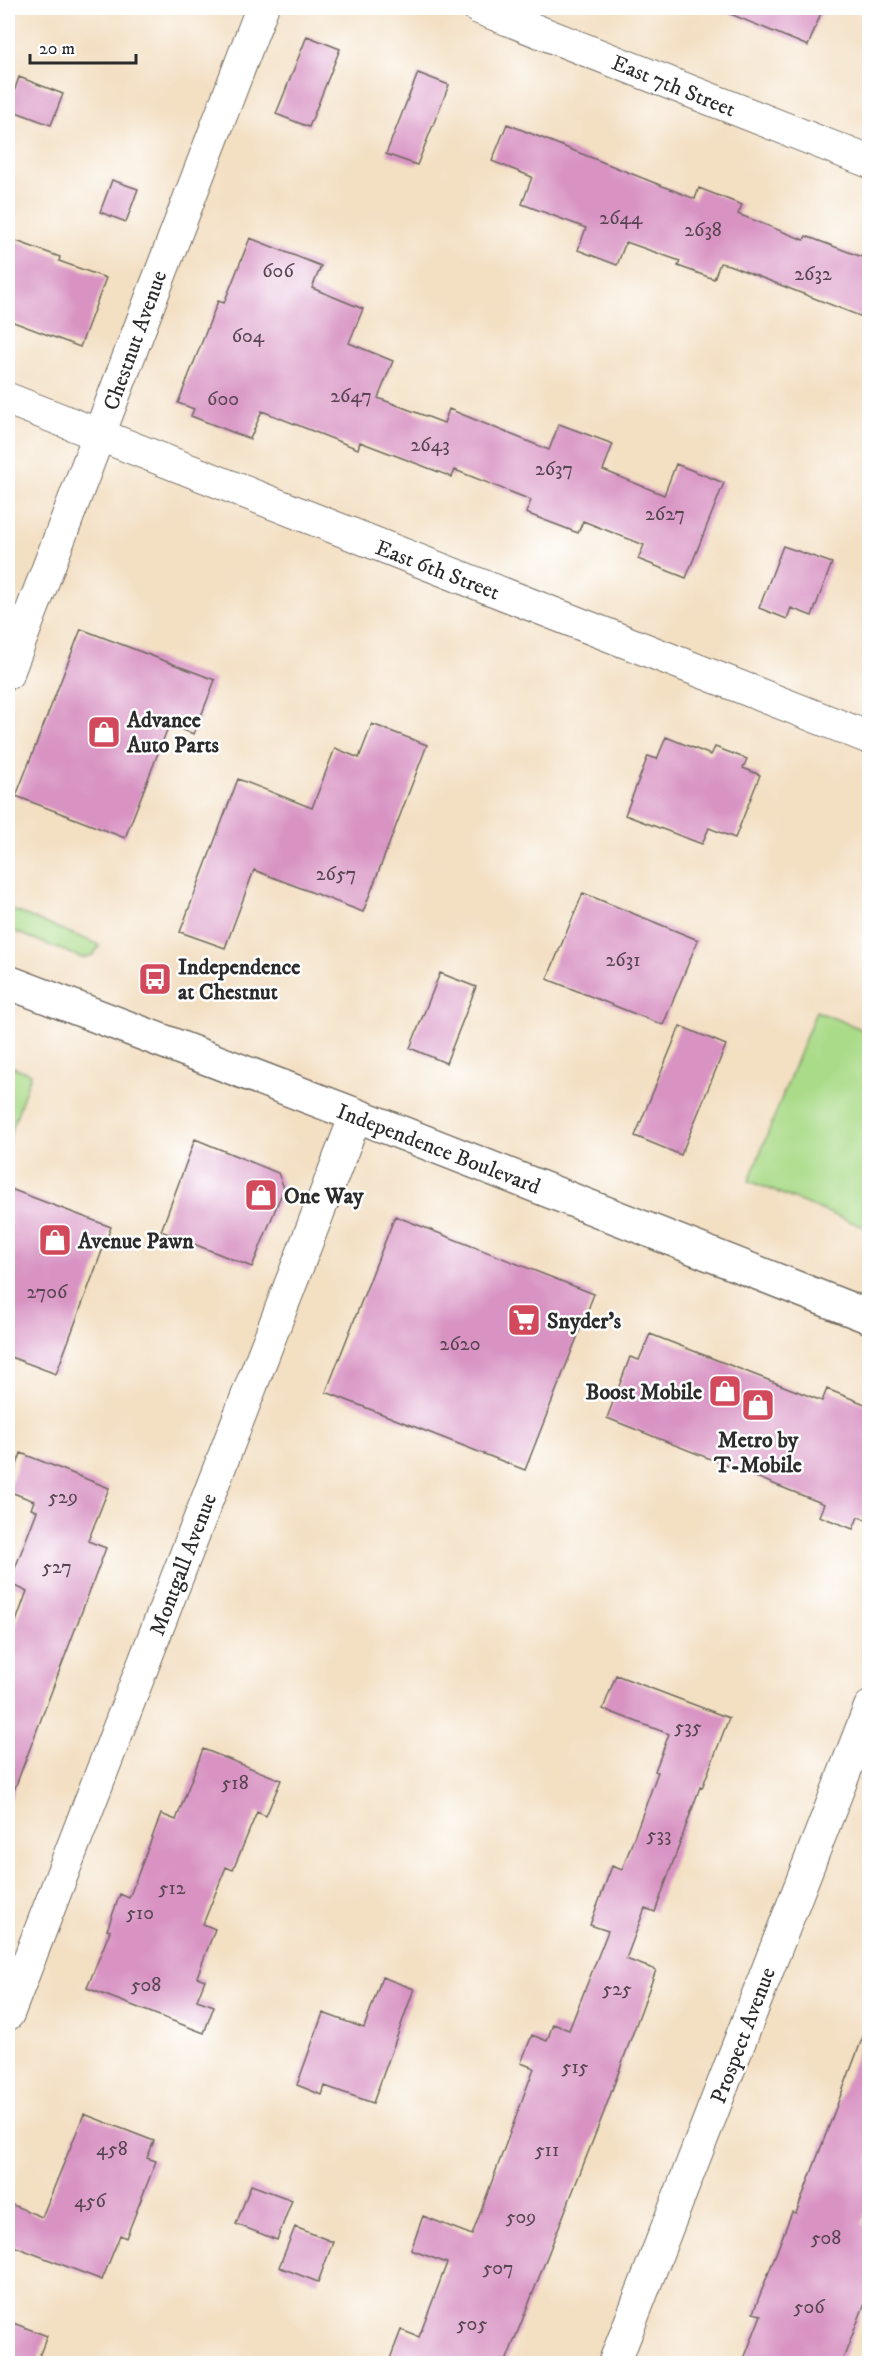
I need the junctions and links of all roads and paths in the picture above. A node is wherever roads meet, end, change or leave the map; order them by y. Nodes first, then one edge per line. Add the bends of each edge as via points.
1 (262, 8) edge
2 (479, 8) edge
3 (870, 162) edge
4 (8, 399) edge
5 (99, 435) junction
6 (8, 674) edge
7 (870, 738) edge
8 (8, 982) edge
9 (356, 1115) junction
10 (870, 1317) edge
11 (870, 1707) edge
12 (8, 2014) edge
13 (614, 2364) edge

1 - 5 street, Chestnut Avenue
2 - 3 street, East 7th Street
4 - 5 street, East 6th Street
5 - 6 street, Chestnut Avenue
5 - 7 street, East 6th Street
8 - 9 main road, Independence Boulevard
9 - 10 main road, Independence Boulevard
9 - 12 street, Montgall Avenue
11 - 13 street, Prospect Avenue

